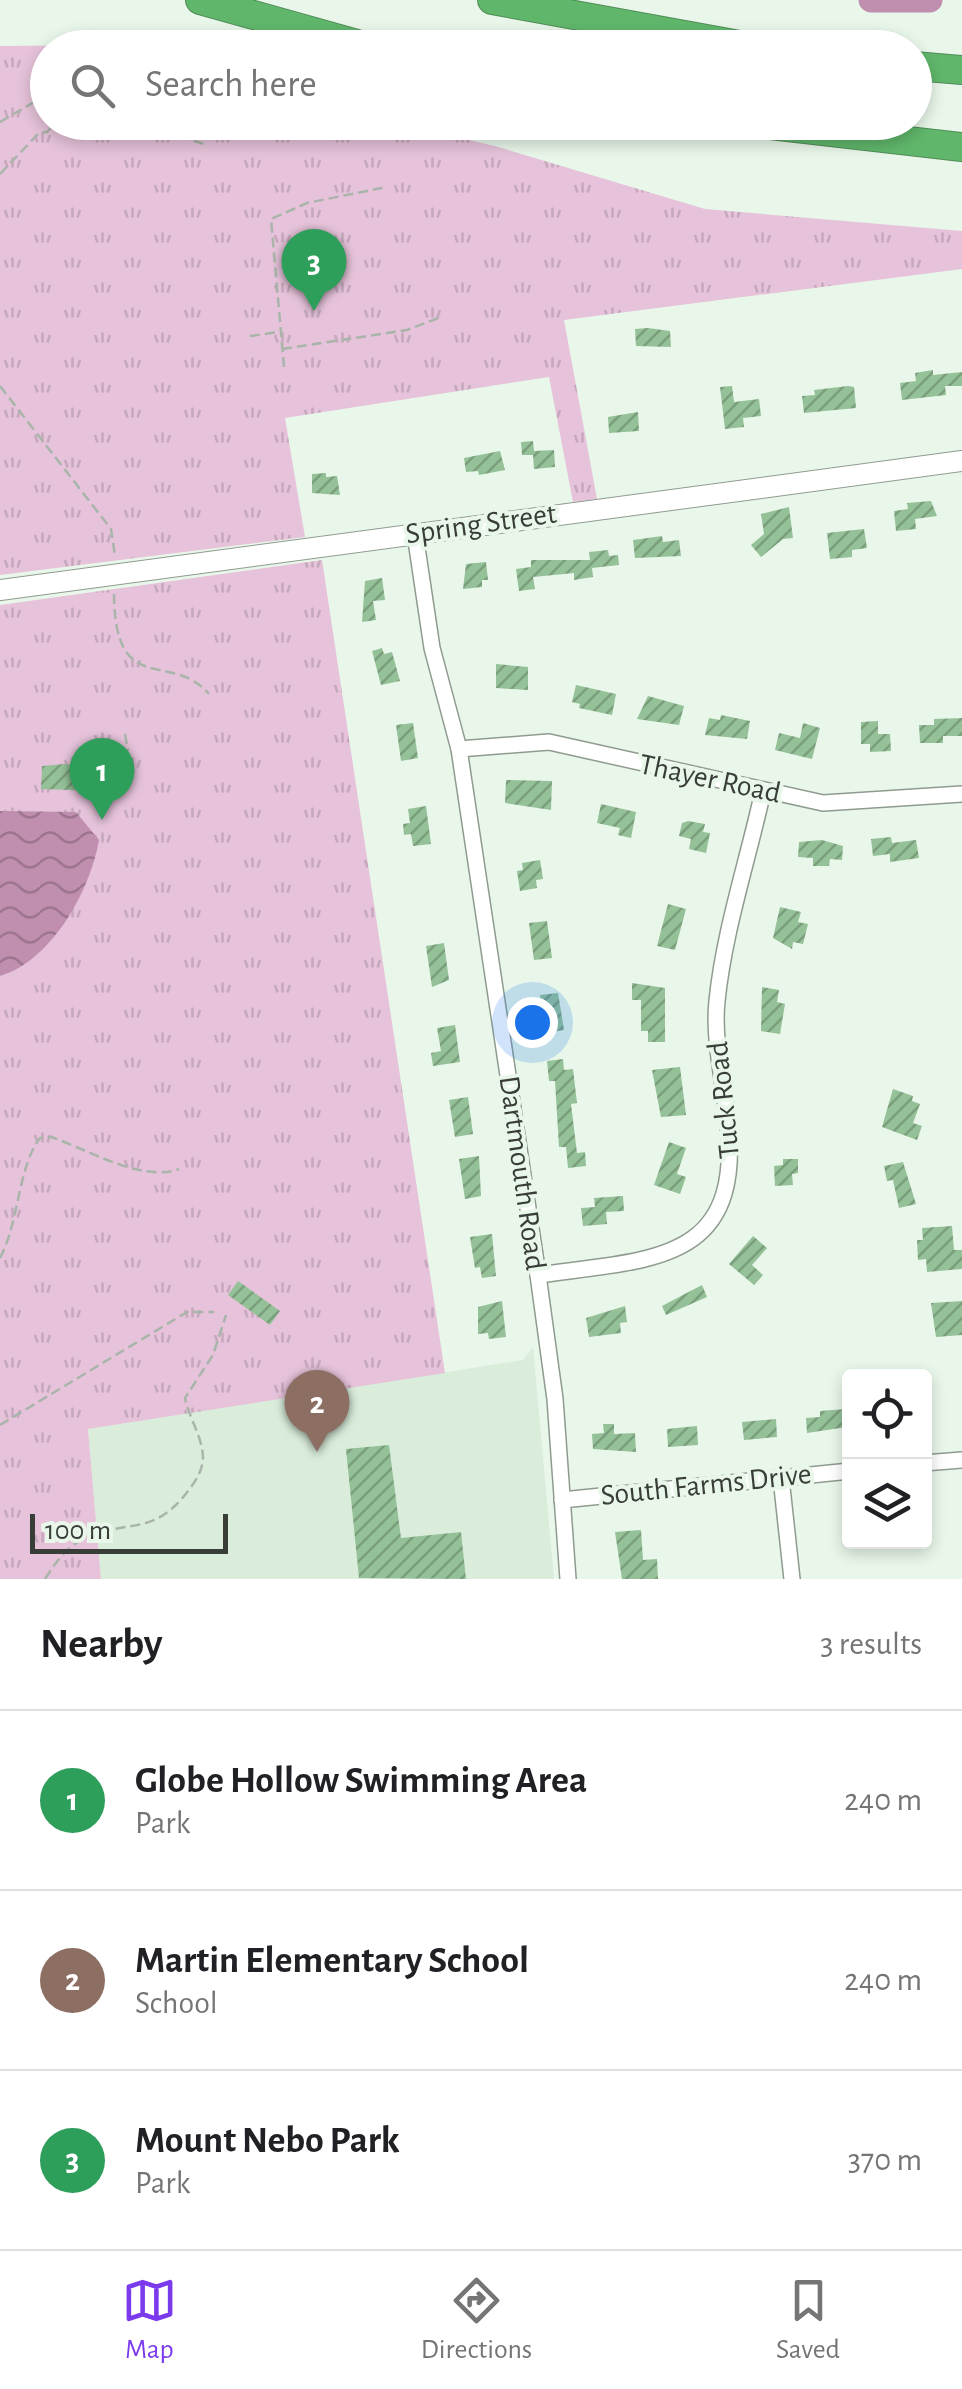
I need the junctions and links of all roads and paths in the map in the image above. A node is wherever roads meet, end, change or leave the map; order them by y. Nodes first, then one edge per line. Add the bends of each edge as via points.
1 (200, 0) edge
2 (492, 0) edge
3 (307, 30) edge
4 (657, 30) edge
5 (932, 68) edge
6 (962, 70) edge
7 (30, 104) edge
8 (0, 122) edge
9 (32, 140) edge
10 (191, 140) edge
11 (894, 140) edge
12 (207, 145) dead end
13 (962, 148) edge
14 (0, 174) edge
15 (386, 187) dead end
16 (442, 317) dead end
17 (280, 332) junction
18 (250, 336) dead end
19 (282, 349) junction
20 (284, 368) dead end
21 (0, 386) edge
22 (962, 461) edge
23 (415, 534) junction
24 (114, 575) junction
25 (0, 590) edge
26 (209, 694) dead end
27 (125, 734) dead end
28 (459, 748) junction
29 (128, 752) dead end
30 (763, 792) junction
31 (962, 794) edge
32 (179, 1169) dead end
33 (0, 1258) edge
34 (538, 1276) junction
35 (214, 1312) dead end
36 (226, 1315) dead end
37 (0, 1425) edge
38 (962, 1460) edge
39 (932, 1463) edge
40 (842, 1472) edge
41 (781, 1478) junction
42 (562, 1500) junction
43 (44, 1579) edge
44 (568, 1579) edge
45 (792, 1579) edge

1 - 3 highway
2 - 4 highway
5 - 6 highway
7 - 8 path
9 - 14 path
10 - 12 path
11 - 13 highway
15 - 17 path via 271,219
16 - 19 path via 407,330
17 - 18 path
17 - 19 path
19 - 20 path
21 - 24 path via 111,529
22 - 23 street, Spring Street
23 - 24 street, Spring Street
23 - 28 street, Dartmouth Road via 432,648
24 - 25 street, Spring Street
24 - 26 path via 116,620 130,657 147,669 196,680
27 - 29 path
28 - 30 street, Thayer Road via 550,742
28 - 34 street, Dartmouth Road
30 - 31 street, Thayer Road via 823,803
30 - 34 street, Tuck Road via 717,999 731,1146 726,1195 716,1216 674,1251
32 - 33 path via 144,1170 40,1138
34 - 42 street, Dartmouth Road
35 - 37 path via 187,1312
36 - 43 path via 213,1355 185,1398 203,1457 198,1478 166,1517 85,1538 62,1552
38 - 39 street
40 - 41 street, South Farms Drive
41 - 42 street, South Farms Drive
41 - 45 street
42 - 44 street, Dartmouth Road

